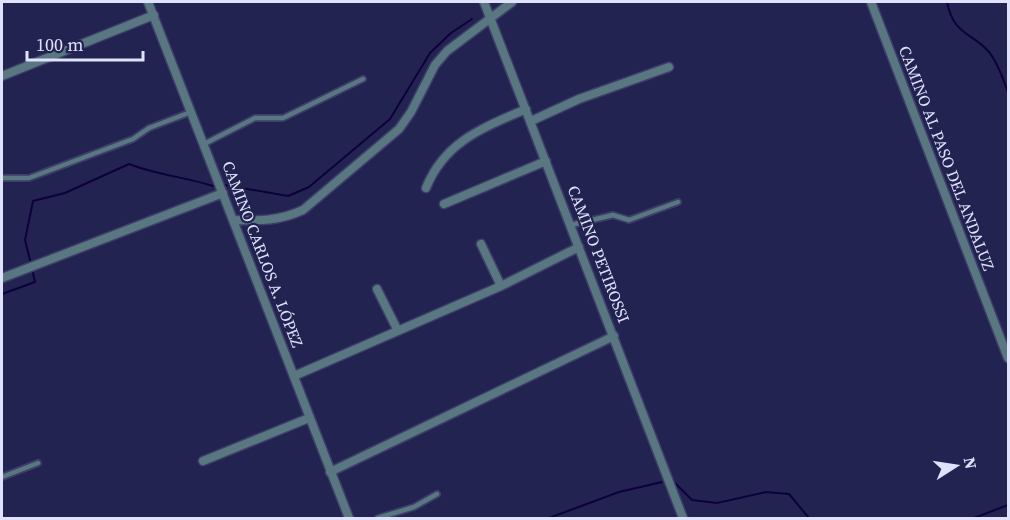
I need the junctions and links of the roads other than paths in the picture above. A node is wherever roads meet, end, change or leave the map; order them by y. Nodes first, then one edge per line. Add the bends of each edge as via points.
1 (148, 2) edge
2 (484, 2) edge
3 (512, 2) edge
4 (871, 2) edge
5 (154, 15) junction
6 (491, 19) junction
7 (669, 67) dead end
8 (2, 76) edge
9 (363, 80) dead end
10 (526, 109) junction
11 (192, 112) junction
12 (531, 121) junction
13 (204, 144) junction
14 (546, 161) junction
15 (2, 178) edge
16 (426, 188) dead end
17 (223, 193) junction
18 (678, 202) dead end
19 (444, 204) dead end
20 (234, 220) junction
21 (571, 225) junction
22 (481, 244) dead end
23 (579, 247) junction
24 (2, 278) edge
25 (501, 286) junction
26 (377, 289) dead end
27 (398, 331) junction
28 (614, 336) junction
29 (1008, 358) edge
30 (294, 375) junction
31 (309, 418) junction
32 (203, 461) dead end
33 (38, 463) dead end
34 (330, 472) junction
35 (2, 477) edge
36 (437, 494) dead end
37 (349, 519) edge
38 (378, 519) edge
39 (683, 519) edge

1 - 5 street, CAMINO CARLOS A. LÓPEZ
2 - 6 street, CAMINO PETIROSSI
3 - 6 street
4 - 29 street, CAMINO AL PASO DEL ANDALUZ
5 - 8 street
5 - 11 street, CAMINO CARLOS A. LÓPEZ
6 - 10 street, CAMINO PETIROSSI
6 - 20 street via 447,51 435,65 399,129 303,210 268,221
7 - 12 street
9 - 13 lane via 283,118 255,118
10 - 12 street, CAMINO PETIROSSI
10 - 16 street via 481,130 444,154
11 - 13 street, CAMINO CARLOS A. LÓPEZ
11 - 15 lane via 29,178
12 - 14 street, CAMINO PETIROSSI
13 - 17 street, CAMINO CARLOS A. LÓPEZ
14 - 19 street
14 - 21 street, CAMINO PETIROSSI
17 - 20 street, CAMINO CARLOS A. LÓPEZ
17 - 24 street
18 - 21 lane via 628,220 613,215
20 - 30 street, CAMINO CARLOS A. LÓPEZ
21 - 23 street, CAMINO PETIROSSI
22 - 25 street
23 - 25 street
23 - 28 street, CAMINO PETIROSSI
25 - 27 street
26 - 27 street
27 - 30 street
28 - 34 street
28 - 39 street, CAMINO PETIROSSI
30 - 31 street, CAMINO CARLOS A. LÓPEZ
31 - 32 street
31 - 34 street, CAMINO CARLOS A. LÓPEZ
33 - 35 lane
34 - 37 street, CAMINO CARLOS A. LÓPEZ
36 - 38 lane

